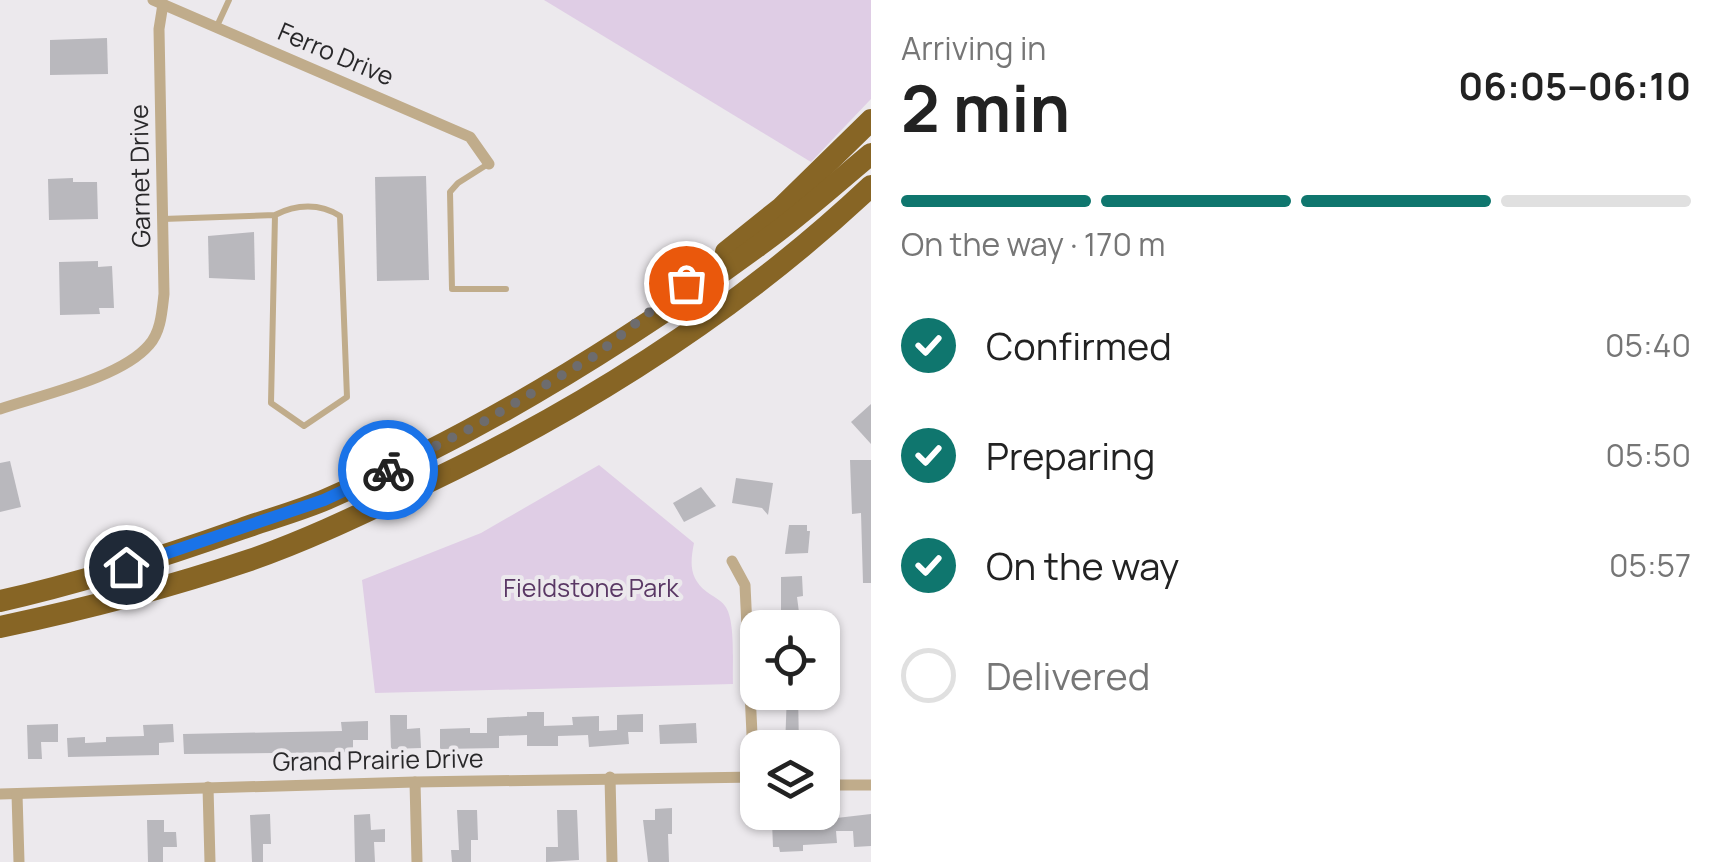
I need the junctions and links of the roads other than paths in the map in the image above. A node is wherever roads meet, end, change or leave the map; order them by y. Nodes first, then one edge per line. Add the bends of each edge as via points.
1 (229, 0) edge
2 (158, 2) edge
3 (216, 27) junction
4 (871, 120) edge
5 (871, 154) edge
6 (489, 164) joint
7 (871, 189) edge
8 (275, 215) junction
9 (164, 219) junction
10 (506, 289) dead end
11 (596, 355) junction
12 (0, 410) edge
13 (732, 561) dead end
14 (0, 601) edge
15 (0, 627) edge
16 (753, 730) edge
17 (610, 777) junction
18 (740, 777) edge
19 (414, 782) junction
20 (840, 785) edge
21 (871, 785) edge
22 (208, 787) junction
23 (0, 794) edge
24 (17, 794) junction
25 (19, 862) edge
26 (210, 862) edge
27 (416, 862) edge
28 (612, 862) edge

1 - 3 lane
2 - 3 street, Ferro Drive
2 - 9 street, Garnet Drive
3 - 6 street, Ferro Drive via 470,137
4 - 11 highway via 781,208
5 - 11 highway via 769,238
6 - 10 lane via 450,192 452,289
7 - 15 highway via 705,322 606,388 441,477 252,559 108,604
8 - 8 lane via 271,403 304,426 347,397 340,216 327,207 290,207
8 - 9 lane
9 - 12 street, Garnet Drive via 161,320 150,344 123,366
11 - 14 highway via 426,452 324,500 156,558
13 - 16 street via 745,585
17 - 18 street, Grand Prairie Drive
17 - 19 street, Grand Prairie Drive
17 - 28 street
19 - 22 street, Grand Prairie Drive
19 - 27 street
20 - 21 street
22 - 24 street, Grand Prairie Drive
22 - 26 street
23 - 24 street, Grand Prairie Drive
24 - 25 street

